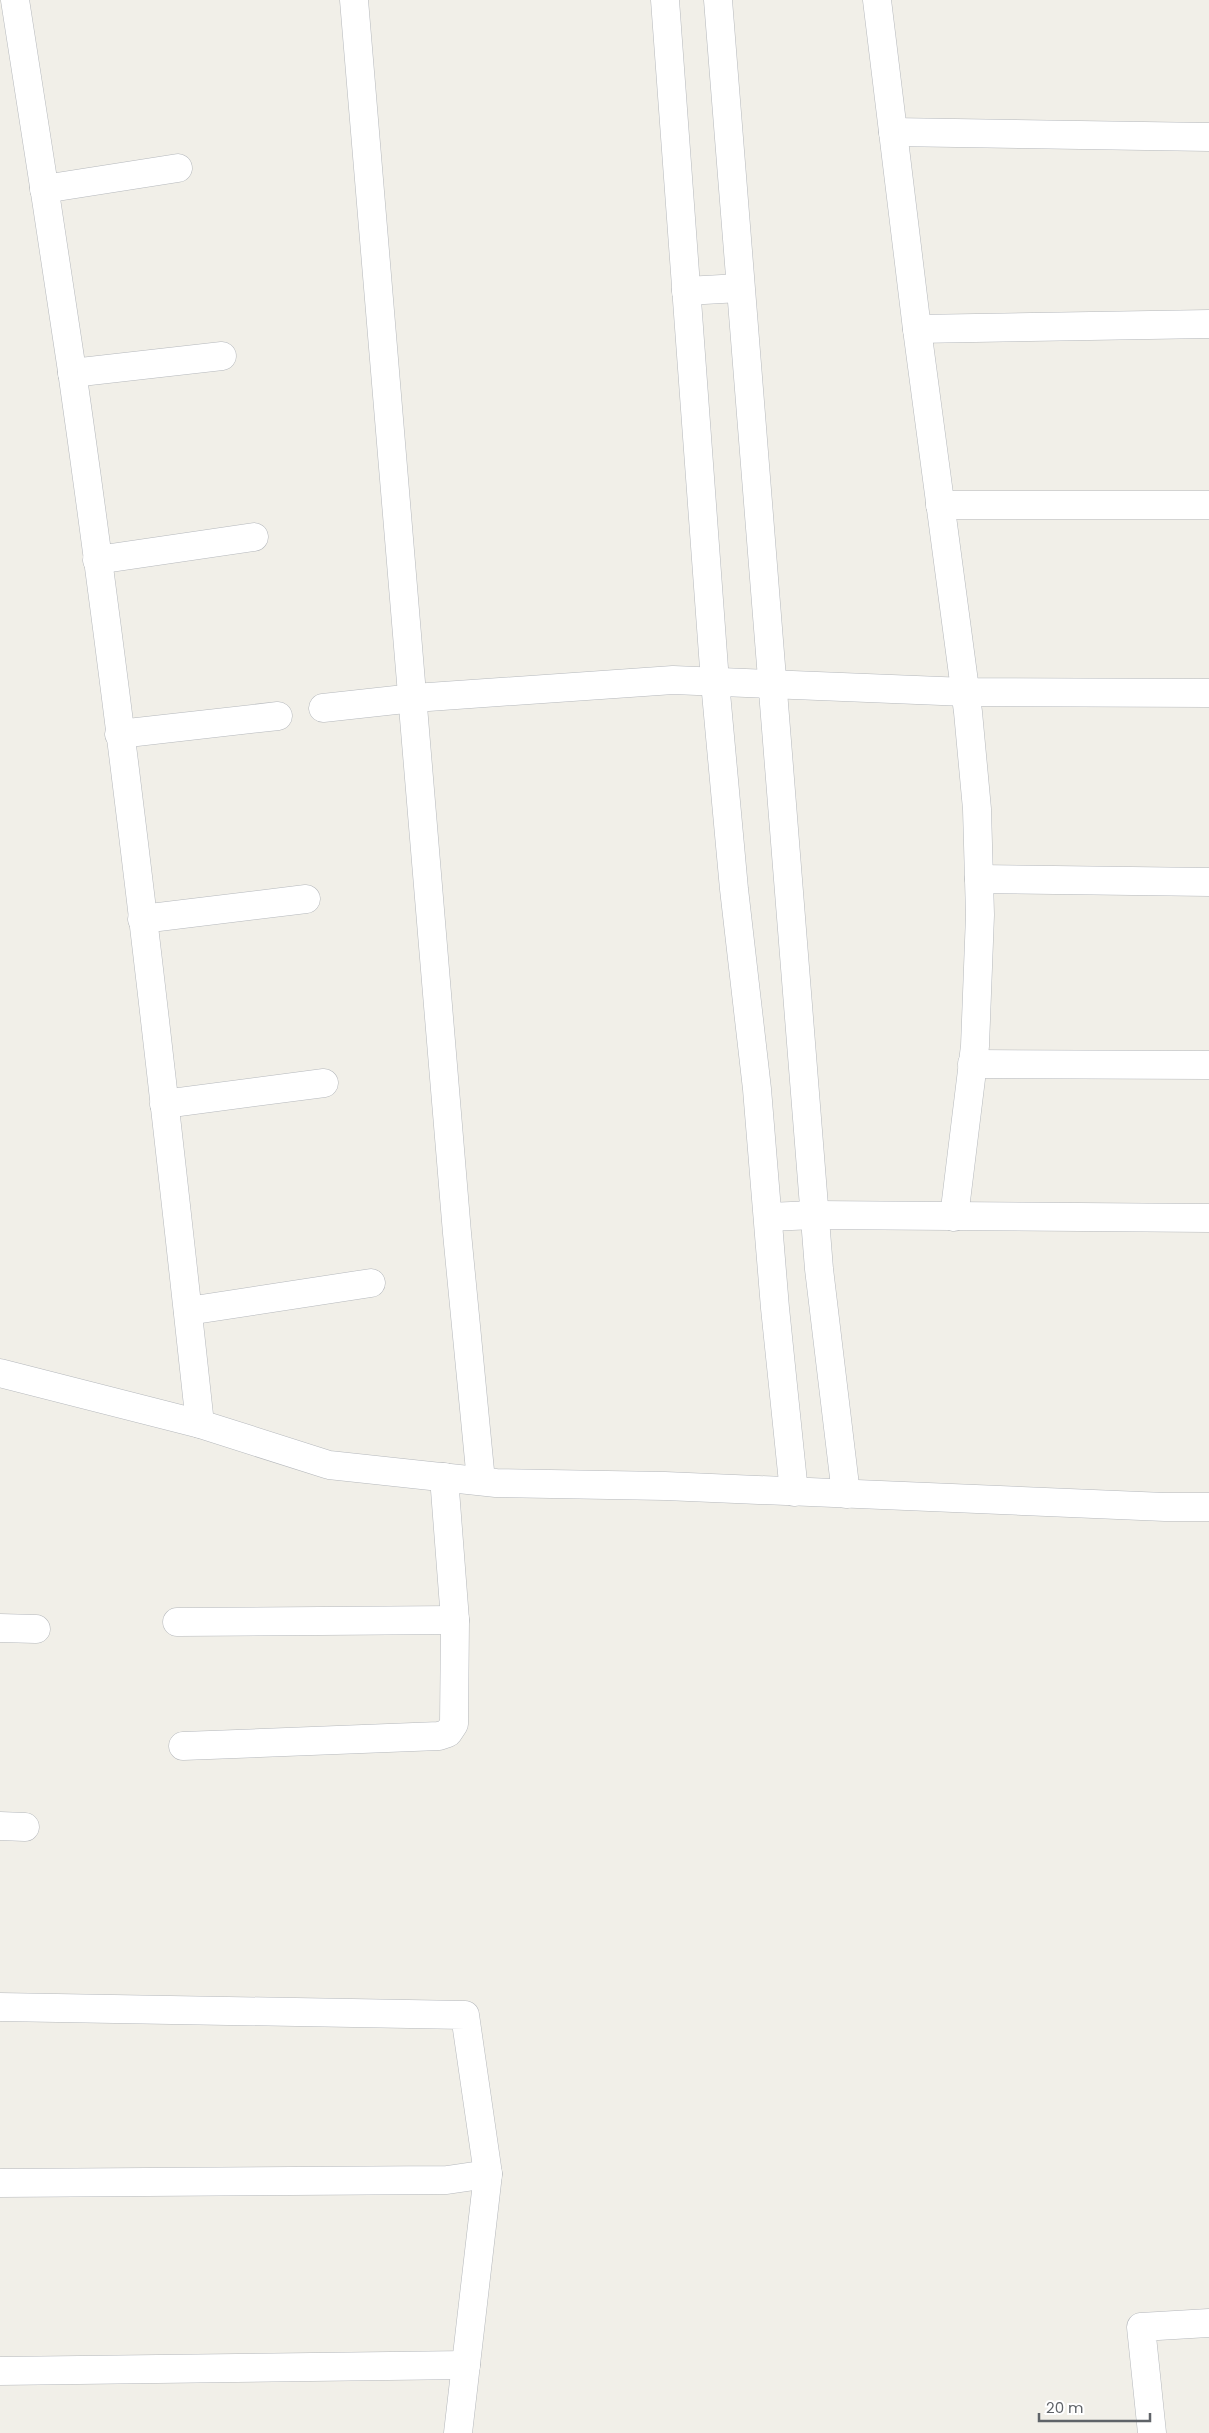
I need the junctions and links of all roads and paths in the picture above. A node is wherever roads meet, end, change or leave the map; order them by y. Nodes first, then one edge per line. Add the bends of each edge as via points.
1 (16, 0) edge
2 (354, 0) edge
3 (664, 0) edge
4 (718, 0) edge
5 (877, 0) edge
6 (893, 132) junction
7 (1209, 137) edge
8 (178, 168) dead end
9 (44, 189) junction
10 (740, 288) junction
11 (686, 291) junction
12 (1209, 324) edge
13 (917, 329) junction
14 (222, 356) dead end
15 (72, 373) junction
16 (940, 505) junction
17 (1209, 505) edge
18 (254, 537) dead end
19 (97, 560) junction
20 (716, 682) junction
21 (771, 684) junction
22 (966, 692) junction
23 (1209, 693) edge
24 (414, 698) junction
25 (323, 708) dead end
26 (278, 716) dead end
27 (120, 734) junction
28 (979, 880) junction
29 (1209, 882) edge
30 (306, 899) dead end
31 (142, 919) junction
32 (972, 1064) junction
33 (1209, 1065) edge
34 (324, 1083) dead end
35 (164, 1104) junction
36 (815, 1215) junction
37 (768, 1217) junction
38 (954, 1217) junction
39 (1209, 1218) edge
40 (372, 1282) dead end
41 (188, 1311) junction
42 (0, 1373) edge
43 (0, 1392) edge
44 (69, 1392) junction
45 (200, 1424) junction
46 (444, 1477) junction
47 (481, 1481) junction
48 (794, 1492) junction
49 (846, 1494) junction
50 (1209, 1507) edge
51 (455, 1620) junction
52 (177, 1622) dead end
53 (0, 1628) edge
54 (36, 1629) dead end
55 (184, 1746) dead end
56 (0, 2007) edge
57 (488, 2174) junction
58 (0, 2183) edge
59 (1209, 2323) edge
60 (466, 2365) junction
61 (0, 2371) edge
62 (458, 2433) edge
63 (1152, 2433) edge

1 - 9 street
2 - 24 street
3 - 11 street
4 - 10 street
5 - 6 street
6 - 7 street
6 - 13 street
8 - 9 street
9 - 15 street
10 - 11 street
10 - 21 street
11 - 20 street
12 - 13 street
13 - 16 street
14 - 15 street
15 - 19 street
16 - 17 street
16 - 22 street
18 - 19 street
19 - 27 street
20 - 21 street
20 - 24 street via 674,680
20 - 37 street
21 - 22 street
21 - 36 street
22 - 23 street
22 - 28 street via 977,809
24 - 25 street
24 - 47 street via 457,1233
26 - 27 street
27 - 31 street
28 - 29 street
28 - 32 street
30 - 31 street
31 - 35 street
32 - 33 street
32 - 38 street
34 - 35 street
35 - 41 street
36 - 37 street
36 - 38 street
36 - 49 street
37 - 48 street
38 - 39 street
40 - 41 street
41 - 45 street
42 - 44 street
43 - 44 street
44 - 45 street
45 - 46 street via 329,1465
46 - 47 street
46 - 51 street
47 - 48 street
48 - 49 street
49 - 50 street
51 - 52 street
51 - 55 street via 454,1724 448,1732 439,1736
53 - 54 street
56 - 57 street via 465,2015
57 - 58 street via 447,2180
57 - 60 street
59 - 63 street via 1141,2327
60 - 61 street
60 - 62 street

